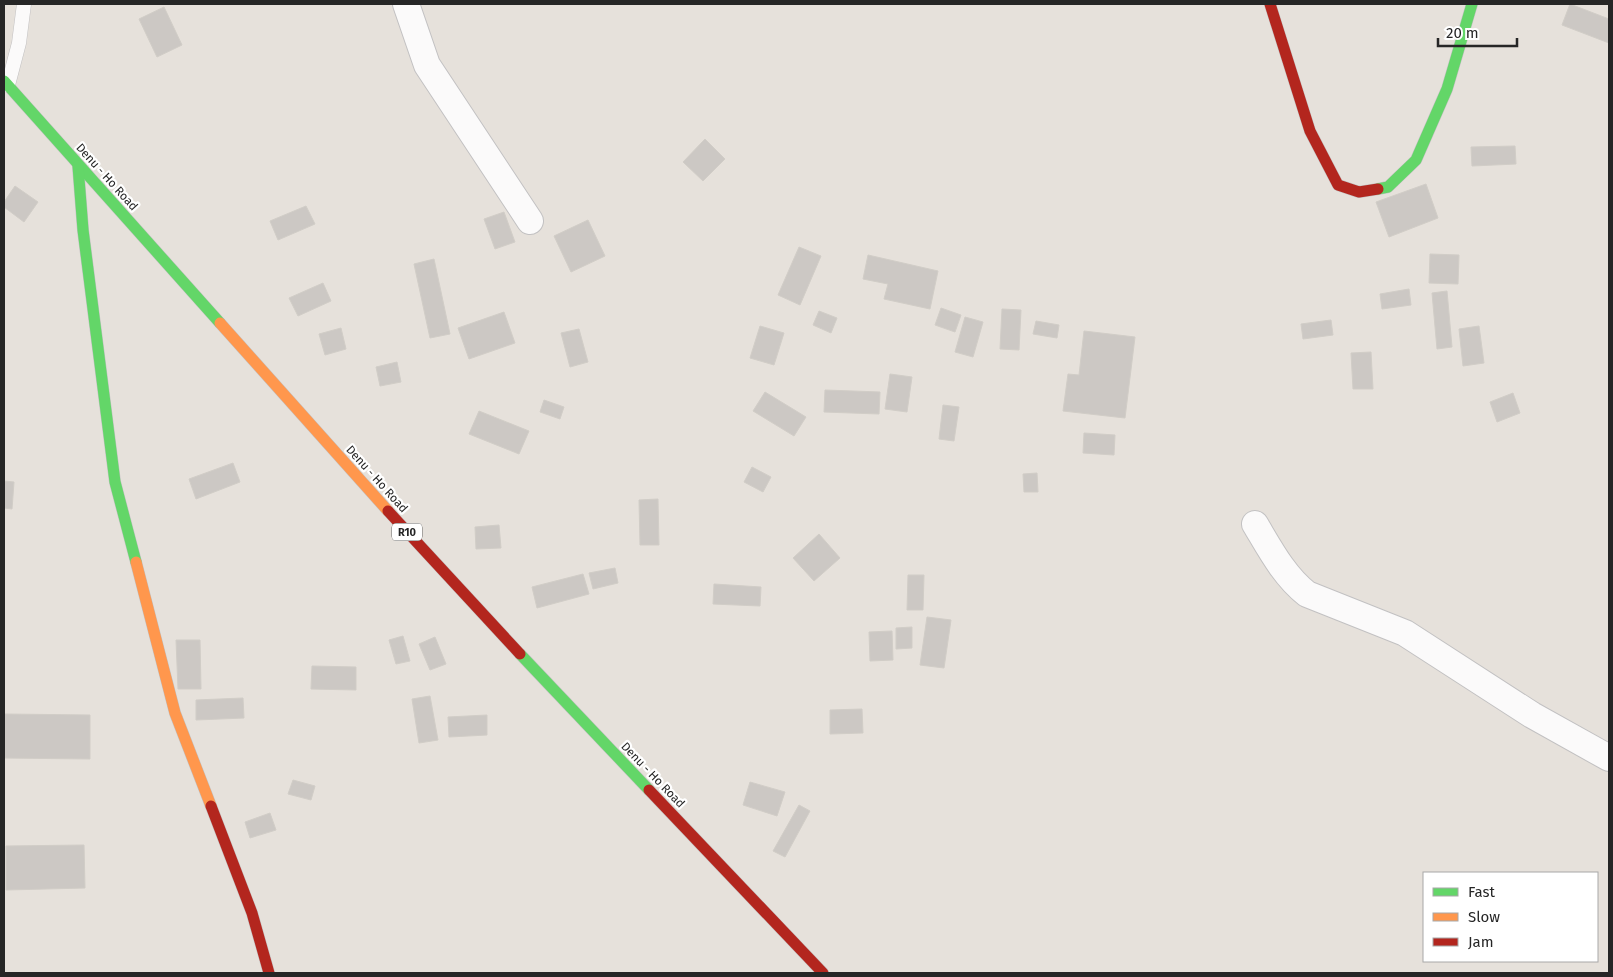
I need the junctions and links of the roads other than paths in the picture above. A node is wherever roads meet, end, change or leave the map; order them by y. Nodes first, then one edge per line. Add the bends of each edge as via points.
1 (24, 4) edge
2 (406, 4) edge
3 (1270, 4) edge
4 (1472, 4) edge
5 (5, 89) edge
6 (78, 166) junction
7 (530, 221) dead end
8 (1255, 524) dead end
9 (1609, 758) edge
10 (269, 973) edge
11 (823, 973) edge

1 - 5 lane via 19,43
2 - 7 street via 427,65
3 - 4 street via 1310,131 1338,184 1359,192 1388,187 1416,160 1447,89
5 - 6 street, Denu - Ho Road / R10
6 - 10 street via 115,482 175,713 252,913
6 - 11 street, Denu - Ho Road / R10 via 468,600
8 - 9 street via 1280,566 1307,594 1405,633 1532,715

